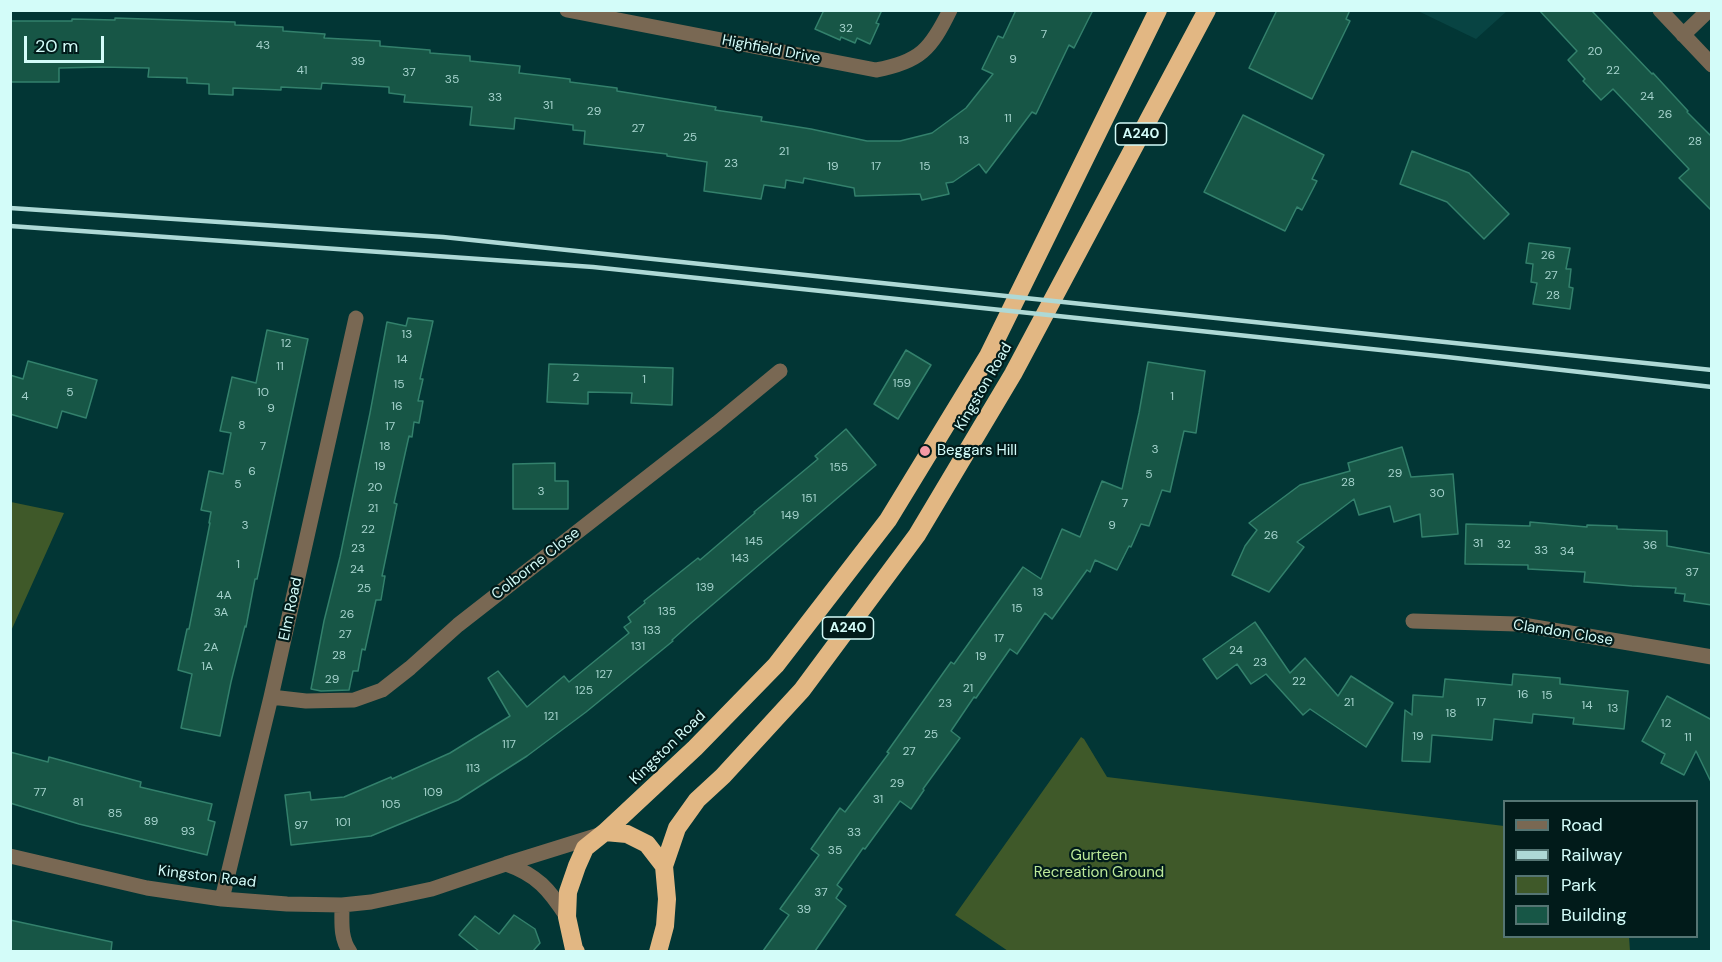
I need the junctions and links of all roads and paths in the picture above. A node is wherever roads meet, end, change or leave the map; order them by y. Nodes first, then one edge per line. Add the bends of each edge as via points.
1 (567, 10) edge
2 (950, 10) edge
3 (1158, 10) edge
4 (1207, 10) edge
5 (1660, 10) edge
6 (1709, 10) edge
7 (1683, 35) junction
8 (1712, 65) edge
9 (356, 318) dead end
10 (780, 371) dead end
11 (1413, 621) dead end
12 (1712, 657) edge
13 (272, 697) junction
14 (603, 834) junction
15 (10, 856) edge
16 (506, 864) junction
17 (664, 866) junction
18 (222, 899) junction
19 (342, 906) junction
20 (567, 917) junction
21 (351, 951) edge
22 (574, 951) edge
23 (658, 951) edge

1 - 2 street, Highfield Drive via 876,70 909,61 925,51
3 - 14 highway, Kingston Road / A240 via 988,356 888,520 776,665
4 - 17 highway, Kingston Road / A240 via 1013,374 917,535 802,690 698,800 677,828
5 - 7 street
6 - 7 street
7 - 8 street
9 - 13 street, Elm Road
10 - 13 street, Colborne Close via 458,625 382,690 354,700
11 - 12 street, Clandon Close via 1517,624
13 - 18 street, Elm Road
14 - 16 street, Kingston Road
14 - 17 highway via 627,834 647,844
14 - 20 highway via 585,848 577,866 568,892
15 - 18 street, Kingston Road via 147,888
16 - 19 street, Kingston Road via 432,890
16 - 20 street via 540,882
17 - 23 highway via 667,899
18 - 19 street, Kingston Road
19 - 21 street via 343,935
20 - 22 highway

